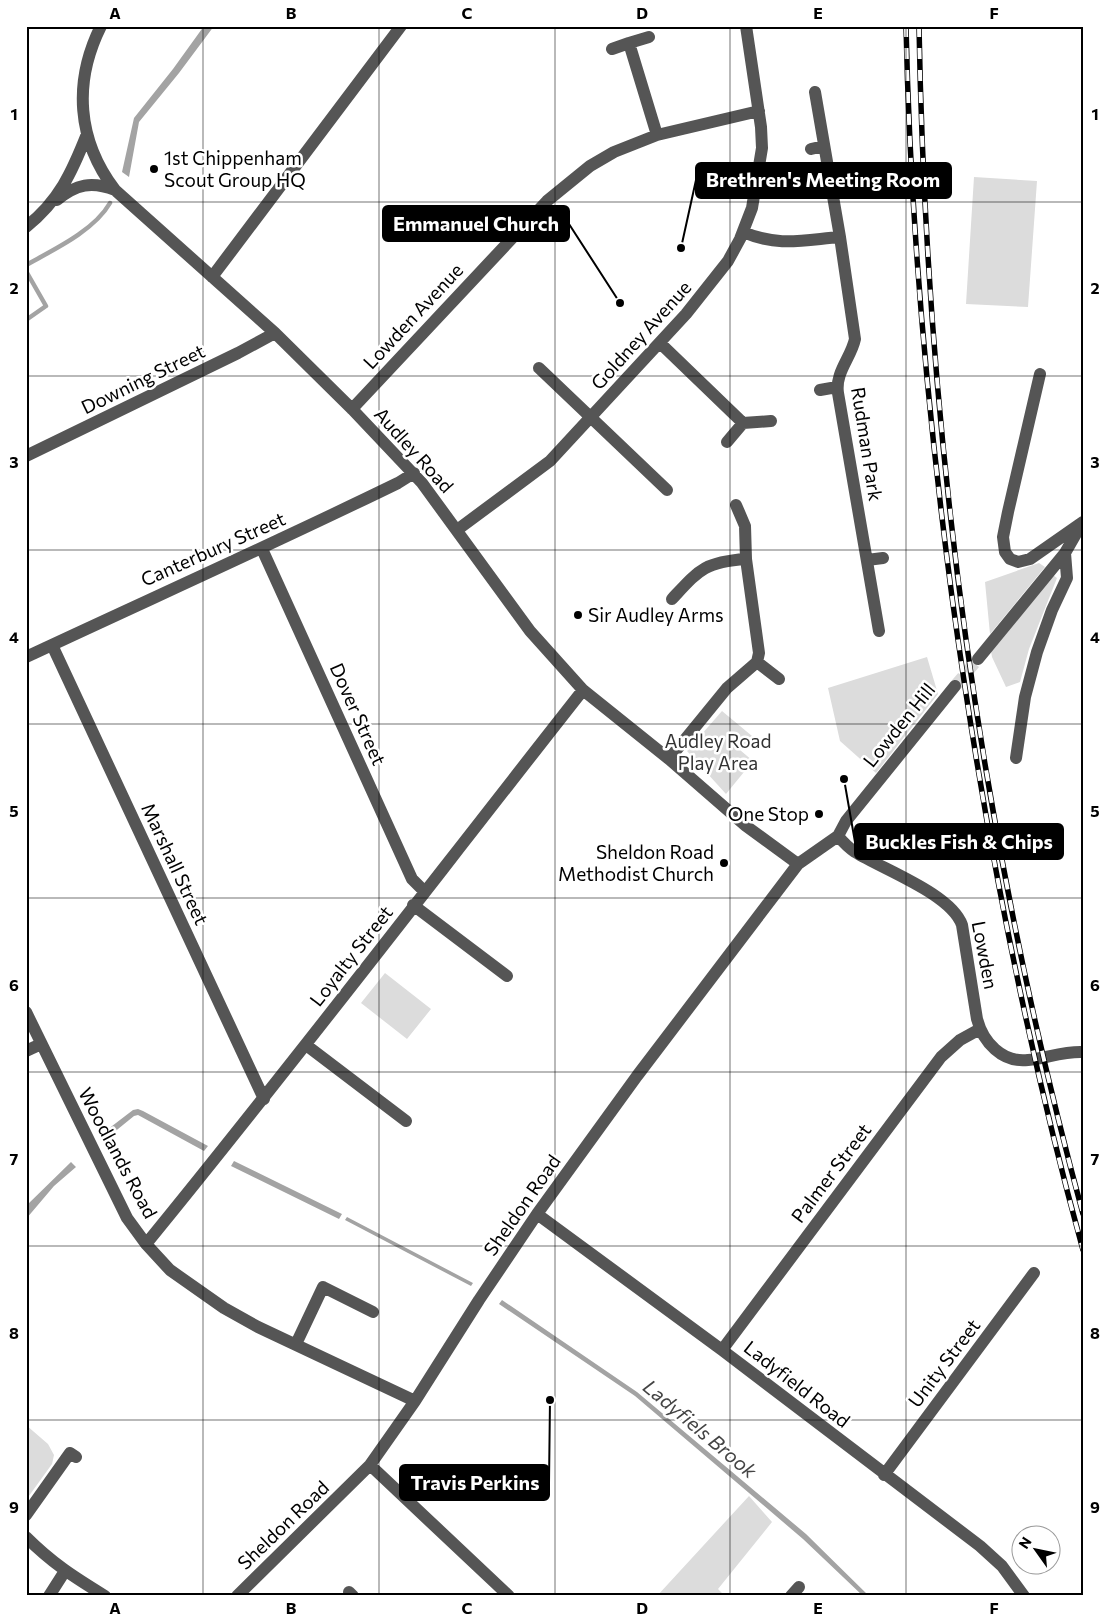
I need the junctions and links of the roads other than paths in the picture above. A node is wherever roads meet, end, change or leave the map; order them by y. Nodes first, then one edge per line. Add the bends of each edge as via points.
1 (102, 26) edge
2 (400, 26) edge
3 (746, 26) edge
4 (649, 37) dead end
5 (629, 43) junction
6 (612, 49) dead end
7 (815, 92) dead end
8 (759, 111) junction
9 (87, 134) junction
10 (657, 135) junction
11 (824, 146) junction
12 (811, 149) dead end
13 (115, 190) junction
14 (48, 208) junction
15 (26, 227) edge
16 (743, 232) junction
17 (840, 237) junction
18 (212, 276) junction
19 (275, 333) junction
20 (660, 343) junction
21 (539, 368) dead end
22 (1040, 374) dead end
23 (837, 387) junction
24 (820, 390) dead end
25 (352, 409) junction
26 (592, 418) junction
27 (771, 421) dead end
28 (742, 423) junction
29 (727, 442) dead end
30 (26, 456) edge
31 (414, 473) junction
32 (667, 490) dead end
33 (736, 505) dead end
34 (1083, 522) edge
35 (457, 530) junction
36 (262, 549) junction
37 (1065, 553) junction
38 (883, 558) dead end
39 (746, 559) junction
40 (867, 560) junction
41 (672, 599) dead end
42 (879, 631) dead end
43 (52, 645) junction
44 (26, 657) edge
45 (978, 659) tunnel mouth
46 (757, 662) junction
47 (779, 679) dead end
48 (954, 686) tunnel mouth
49 (583, 690) junction
50 (1016, 758) dead end
51 (668, 759) junction
52 (838, 836) junction
53 (798, 864) junction
54 (424, 892) junction
55 (413, 906) junction
56 (507, 976) dead end
57 (26, 1012) edge
58 (980, 1029) junction
59 (41, 1044) junction
60 (306, 1045) junction
61 (26, 1051) edge
62 (1083, 1052) edge
63 (264, 1099) junction
64 (406, 1120) dead end
65 (537, 1214) junction
66 (146, 1244) junction
67 (1034, 1273) dead end
68 (373, 1312) dead end
69 (296, 1344) junction
70 (722, 1350) junction
71 (414, 1401) junction
72 (70, 1452) dead end
73 (370, 1465) junction
74 (884, 1475) junction
75 (26, 1515) edge
76 (26, 1537) edge
77 (65, 1571) junction
78 (49, 1596) edge
79 (105, 1596) edge
80 (237, 1596) edge
81 (509, 1596) edge
82 (1024, 1596) edge

1 - 9 street, Audley Road via 84,76
2 - 18 street
3 - 8 street, Goldney Avenue
4 - 5 street
5 - 6 street
5 - 10 street
7 - 11 street, Rudman Park
8 - 10 street, Lowden Avenue
8 - 16 street, Goldney Avenue via 762,148 752,208
9 - 13 street, Audley Road via 96,161
9 - 14 street via 69,177
10 - 25 street, Lowden Avenue via 614,152 590,166 547,201
11 - 12 street
11 - 17 street, Rudman Park
13 - 14 street via 96,184 81,185
13 - 18 street, Audley Road
14 - 15 street
16 - 17 street via 782,242
16 - 20 street, Goldney Avenue via 720,273
17 - 23 street, Rudman Park via 855,339
18 - 19 street, Audley Road
19 - 25 street, Audley Road
19 - 30 street, Downing Street
20 - 26 street, Goldney Avenue
20 - 28 street
21 - 26 street
22 - 34 street via 1003,537 1005,552 1018,562 1030,559
23 - 24 street
23 - 40 street, Rudman Park
25 - 31 street, Audley Road
26 - 32 street
26 - 35 street, Goldney Avenue via 550,461
27 - 28 street
28 - 29 street
31 - 35 street, Audley Road
31 - 36 street, Canterbury Street
33 - 39 street via 745,526
34 - 37 street
35 - 49 street, Audley Road via 530,631
36 - 43 street, Canterbury Street
36 - 54 street, Dover Street via 412,878
37 - 45 street
37 - 50 street via 1067,578 1037,652 1025,697
38 - 40 street
39 - 41 street via 705,568
39 - 46 street via 757,637
40 - 42 street, Rudman Park
43 - 44 street, Canterbury Street
43 - 63 street, Marshall Street
46 - 47 street
46 - 51 street via 727,688
48 - 52 street, Lowden Hill via 846,821
49 - 51 street, Audley Road
49 - 54 street, Loyalty Street
51 - 53 street, Audley Road via 746,826
52 - 53 street, Sheldon Road
52 - 58 street, Lowden via 853,851 934,895 957,914 962,926
53 - 65 street, Sheldon Road
54 - 55 street, Loyalty Street
55 - 56 street
55 - 60 street, Loyalty Street
57 - 59 street, Woodlands Road
58 - 62 street, Lowden via 992,1048 1019,1060
58 - 70 street, Palmer Street via 953,1045 941,1058
59 - 61 street
59 - 66 street, Woodlands Road via 118,1201
60 - 63 street, Loyalty Street
60 - 64 street
63 - 66 street, Loyalty Street
65 - 70 street, Ladyfield Road
65 - 71 street, Sheldon Road
66 - 69 street, Woodlands Road via 170,1270 202,1294 258,1327
67 - 74 street, Unity Street
68 - 69 street via 323,1287
69 - 71 street, Woodlands Road
70 - 74 street, Ladyfield Road
71 - 73 street, Sheldon Road
72 - 75 street
73 - 80 street, Sheldon Road
73 - 81 street
74 - 82 street, Ladyfield Road via 980,1546 1002,1566
76 - 77 street
77 - 78 street
77 - 79 street

